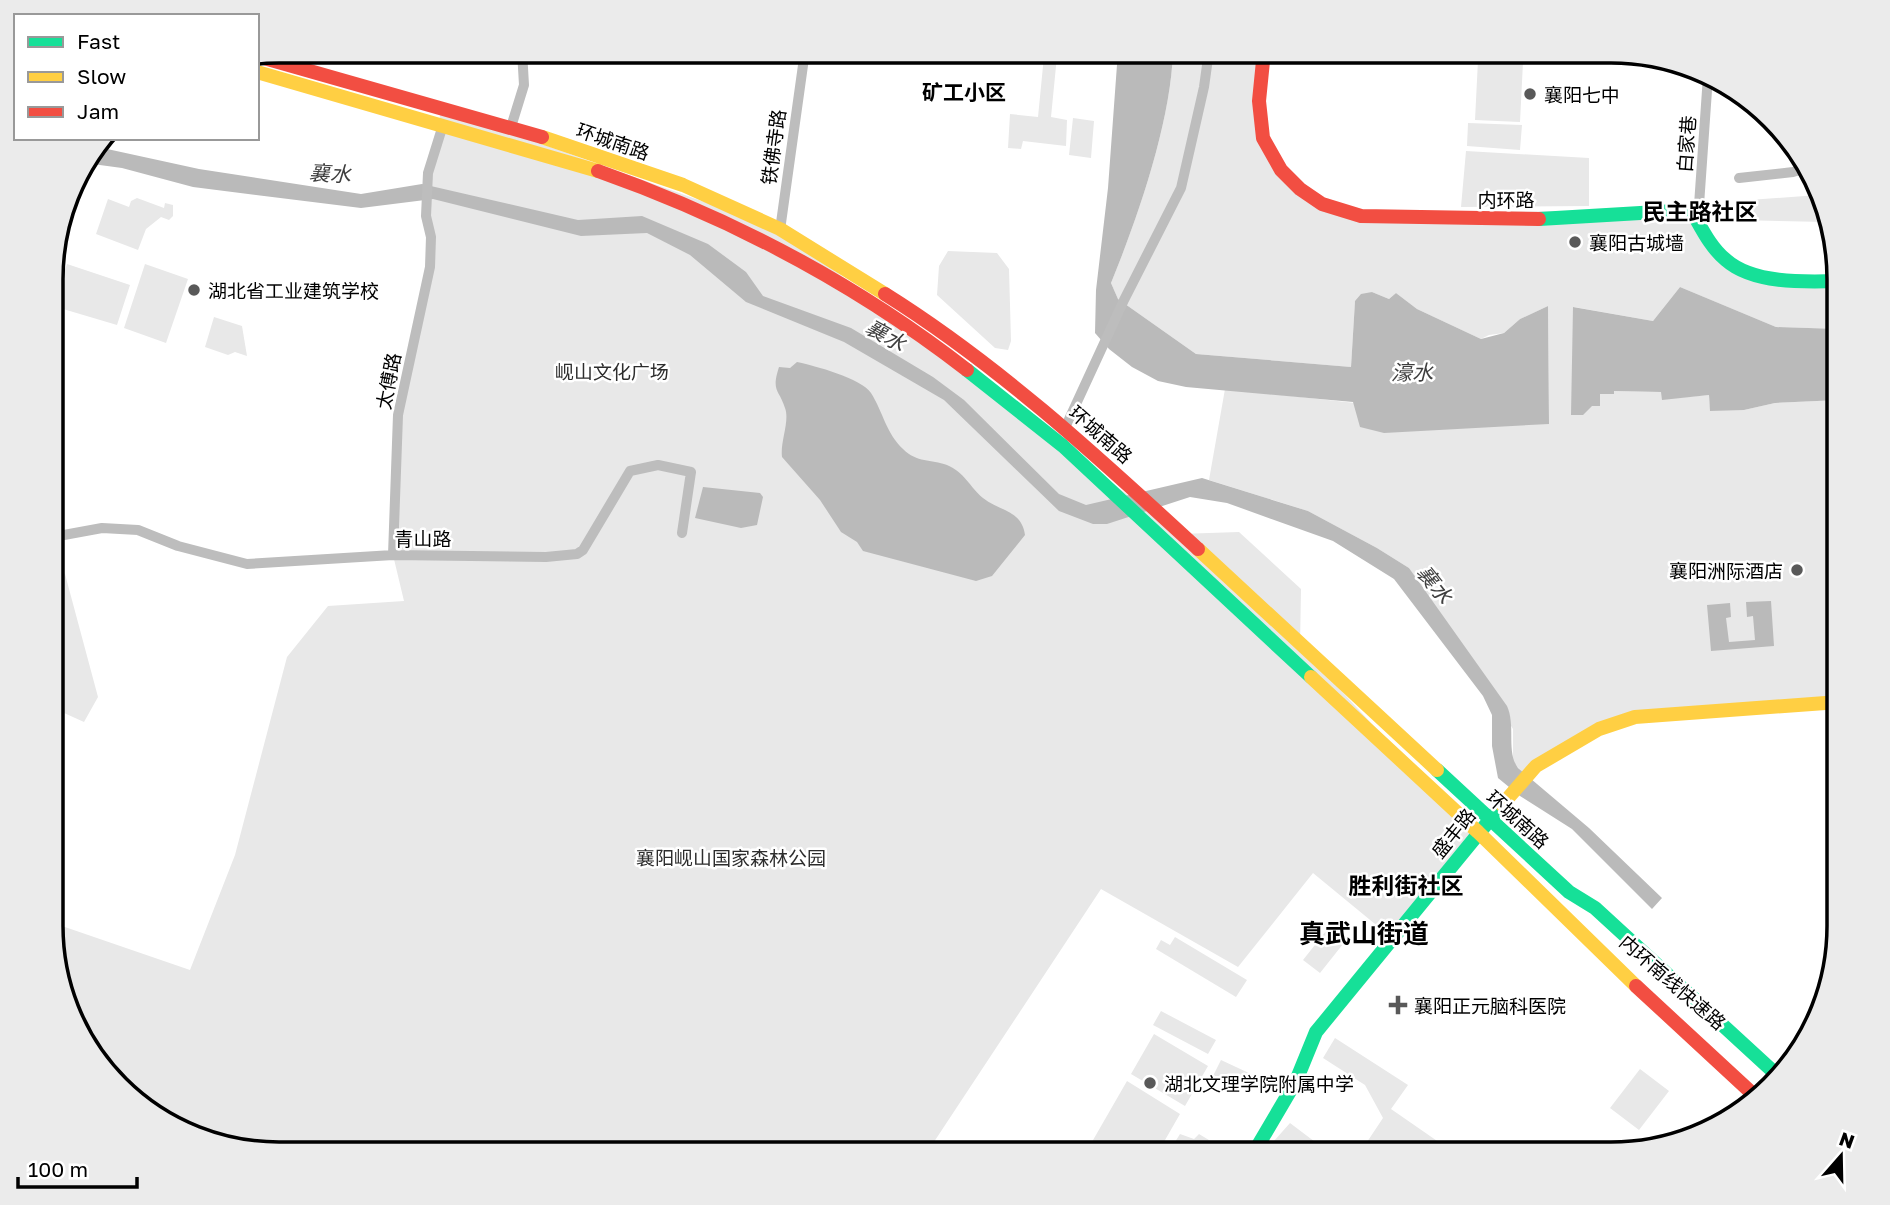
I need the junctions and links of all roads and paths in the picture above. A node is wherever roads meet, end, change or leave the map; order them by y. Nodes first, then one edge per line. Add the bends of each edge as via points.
1 (282, 63) edge
2 (523, 63) edge
3 (803, 63) edge
4 (1207, 63) edge
5 (1263, 63) edge
6 (259, 73) edge
7 (1707, 85) edge
8 (443, 125) junction
9 (511, 127) junction
10 (1798, 171) edge
11 (1739, 178) dead end
12 (1691, 210) junction
13 (780, 229) junction
14 (780, 248) junction
15 (1827, 281) edge
16 (1065, 428) junction
17 (1166, 532) junction
18 (682, 533) dead end
19 (63, 535) edge
20 (393, 555) junction
21 (1827, 703) edge
22 (1489, 819) junction
23 (1478, 832) junction
24 (1569, 892) junction
25 (1555, 906) junction
26 (1643, 970) junction
27 (1771, 1070) edge
28 (1766, 1077) edge
29 (1759, 1084) edge
30 (1750, 1091) edge
31 (1260, 1142) edge

1 - 9 main road, 环城南路
2 - 9 street via 524,85
3 - 13 street, 铁佛寺路
4 - 16 street via 1181,188
5 - 12 main road, 内环路 via 1257,117 1268,152 1317,202 1345,214 1562,218
6 - 8 main road, 环城南路
7 - 12 street, 白家巷 via 1699,205
8 - 14 main road, 环城南路 via 674,198
8 - 20 street, 太傅路 via 428,173 430,267 398,415
9 - 13 main road, 环城南路 via 683,185
10 - 11 street
12 - 15 main road via 1714,247 1738,269
13 - 14 street, 铁佛寺路
13 - 16 main road, 环城南路 via 928,321
14 - 17 main road, 环城南路 via 920,334
16 - 17 main road, 环城南路 via 1129,485
17 - 22 main road, 环城南路
17 - 23 main road, 环城南路
18 - 20 street, 青山路 via 691,472 648,465 630,471 577,554
19 - 20 street, 青山路 via 102,528 138,530 247,564
21 - 22 main road, 盛丰路 via 1635,717 1599,729 1536,766
22 - 23 main road, 盛丰路
22 - 24 main road, 环城南路
23 - 25 main road, 环城南路
23 - 31 main road, 盛丰路 via 1316,1032 1296,1081
24 - 26 main road, 内环南线快速路
24 - 27 main road, 环城南路 via 1595,908
25 - 26 main road, 内环南线快速路
25 - 30 main road, 环城南路
26 - 28 main road, 内环南线快速路
26 - 29 main road, 内环南线快速路

